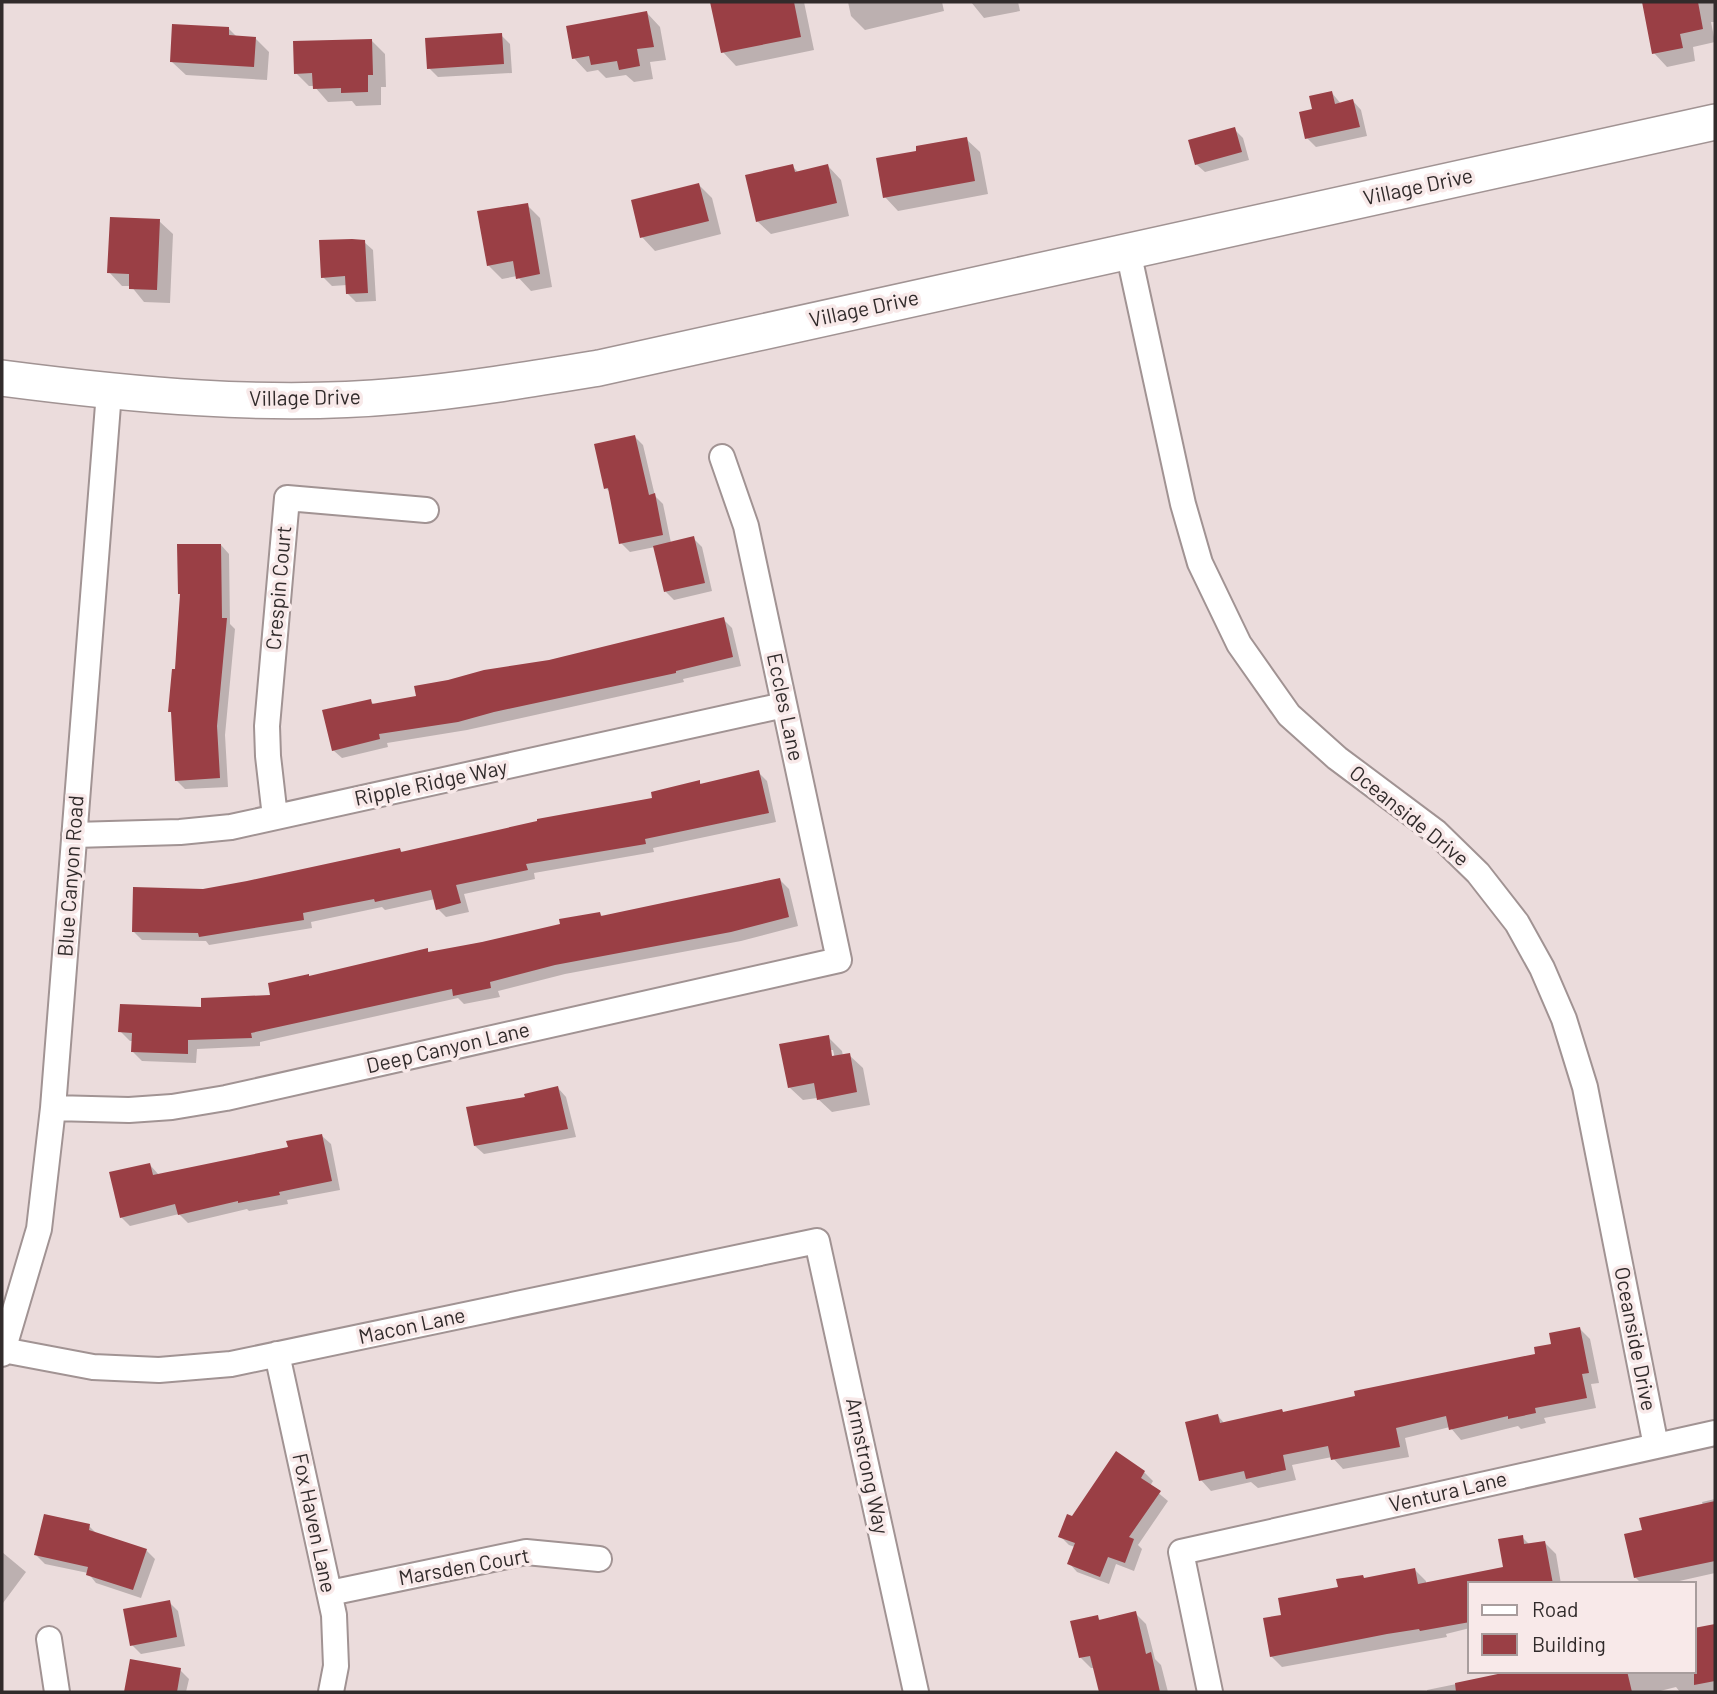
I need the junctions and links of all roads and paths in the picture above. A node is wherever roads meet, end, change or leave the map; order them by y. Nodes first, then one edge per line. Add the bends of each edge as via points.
1 (1715, 122) edge
2 (1128, 251) junction
3 (2, 379) edge
4 (109, 392) junction
5 (722, 457) dead end
6 (426, 510) dead end
7 (784, 705) junction
8 (275, 817) junction
9 (74, 835) junction
10 (839, 960) joint
11 (53, 1108) junction
12 (817, 1241) joint
13 (3, 1352) edge
14 (277, 1354) junction
15 (1715, 1433) edge
16 (1656, 1446) junction
17 (599, 1559) dead end
18 (330, 1593) junction
19 (49, 1639) dead end
20 (57, 1692) edge
21 (331, 1692) edge
22 (916, 1692) edge
23 (1210, 1692) edge

1 - 2 main road, Village Drive
2 - 4 main road, Village Drive via 598,368 490,386 396,396 283,400
2 - 16 street, Oceanside Drive via 1186,516 1200,564 1239,644 1289,715 1337,758 1436,832 1478,873 1517,923 1542,968 1585,1087
3 - 4 main road, Village Drive
4 - 9 street, Blue Canyon Road
5 - 7 street, Eccles Lane via 746,526
6 - 8 street, Crespin Court via 287,498 267,726
7 - 8 street, Ripple Ridge Way
7 - 10 street, Eccles Lane
8 - 9 street, Ripple Ridge Way via 180,832
9 - 11 street, Blue Canyon Road
10 - 11 street, Deep Canyon Lane via 173,1107
11 - 13 street, Blue Canyon Road via 38,1229
12 - 14 street, Macon Lane
12 - 22 street, Armstrong Way
13 - 14 street, Macon Lane via 93,1367 159,1370 231,1364
14 - 18 street, Fox Haven Lane
15 - 16 street, Ventura Lane
16 - 23 street, Ventura Lane via 1181,1552
17 - 18 street, Marsden Court via 526,1552
18 - 21 street, Fox Haven Lane via 336,1638
19 - 20 street

